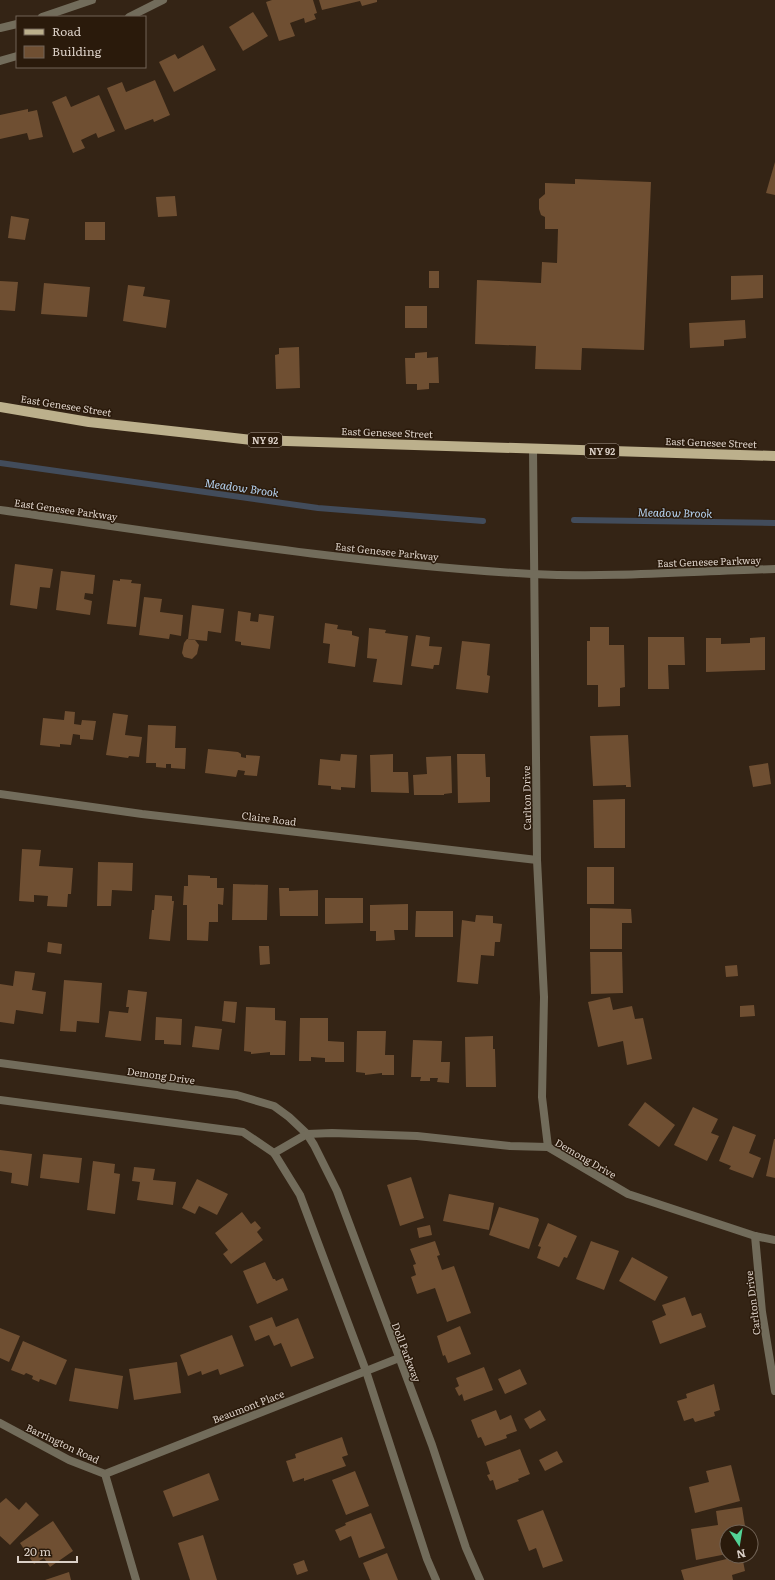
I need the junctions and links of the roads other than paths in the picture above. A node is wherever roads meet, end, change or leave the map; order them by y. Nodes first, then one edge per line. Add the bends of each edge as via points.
1 (92, 0) edge
2 (163, 0) edge
3 (45, 16) edge
4 (131, 16) edge
5 (16, 24) edge
6 (0, 28) edge
7 (16, 56) edge
8 (0, 61) edge
9 (0, 407) edge
10 (533, 449) junction
11 (775, 456) edge
12 (0, 510) edge
13 (775, 569) edge
14 (534, 574) junction
15 (0, 794) edge
16 (537, 860) junction
17 (0, 1063) edge
18 (0, 1100) edge
19 (307, 1134) junction
20 (548, 1147) junction
21 (274, 1153) junction
22 (755, 1236) junction
23 (775, 1240) edge
24 (399, 1358) junction
25 (366, 1371) junction
26 (775, 1391) edge
27 (0, 1424) edge
28 (105, 1474) junction
29 (136, 1580) edge
30 (436, 1580) edge
31 (480, 1580) edge

1 - 3 street
2 - 4 street
5 - 6 street
7 - 8 street
9 - 10 main road, East Genesee Street / NY 92 via 89,422 252,440
10 - 11 main road, East Genesee Street / NY 92
10 - 14 street, Carlton Drive
12 - 14 street, East Genesee Parkway via 380,562
13 - 14 street, East Genesee Parkway
14 - 16 street, Carlton Drive
15 - 16 street, Claire Road via 142,814
16 - 20 street, Carlton Drive via 544,997 542,1097
17 - 19 street, Demong Drive via 237,1095 274,1106 289,1116
18 - 21 street via 243,1132
19 - 20 street, Demong Drive via 417,1136 510,1146
19 - 21 street, Demong Drive
19 - 24 street, Doll Parkway via 337,1191
20 - 22 street, Demong Drive via 628,1194
21 - 25 street via 300,1195
22 - 23 street, Demong Drive
22 - 26 street, Carlton Drive via 762,1312
24 - 25 street, Beaumont Place
24 - 31 street, Doll Parkway via 432,1445 466,1548
25 - 28 street, Beaumont Place
25 - 30 street
27 - 28 street, Barrington Road via 69,1460
28 - 29 street, Barrington Road

